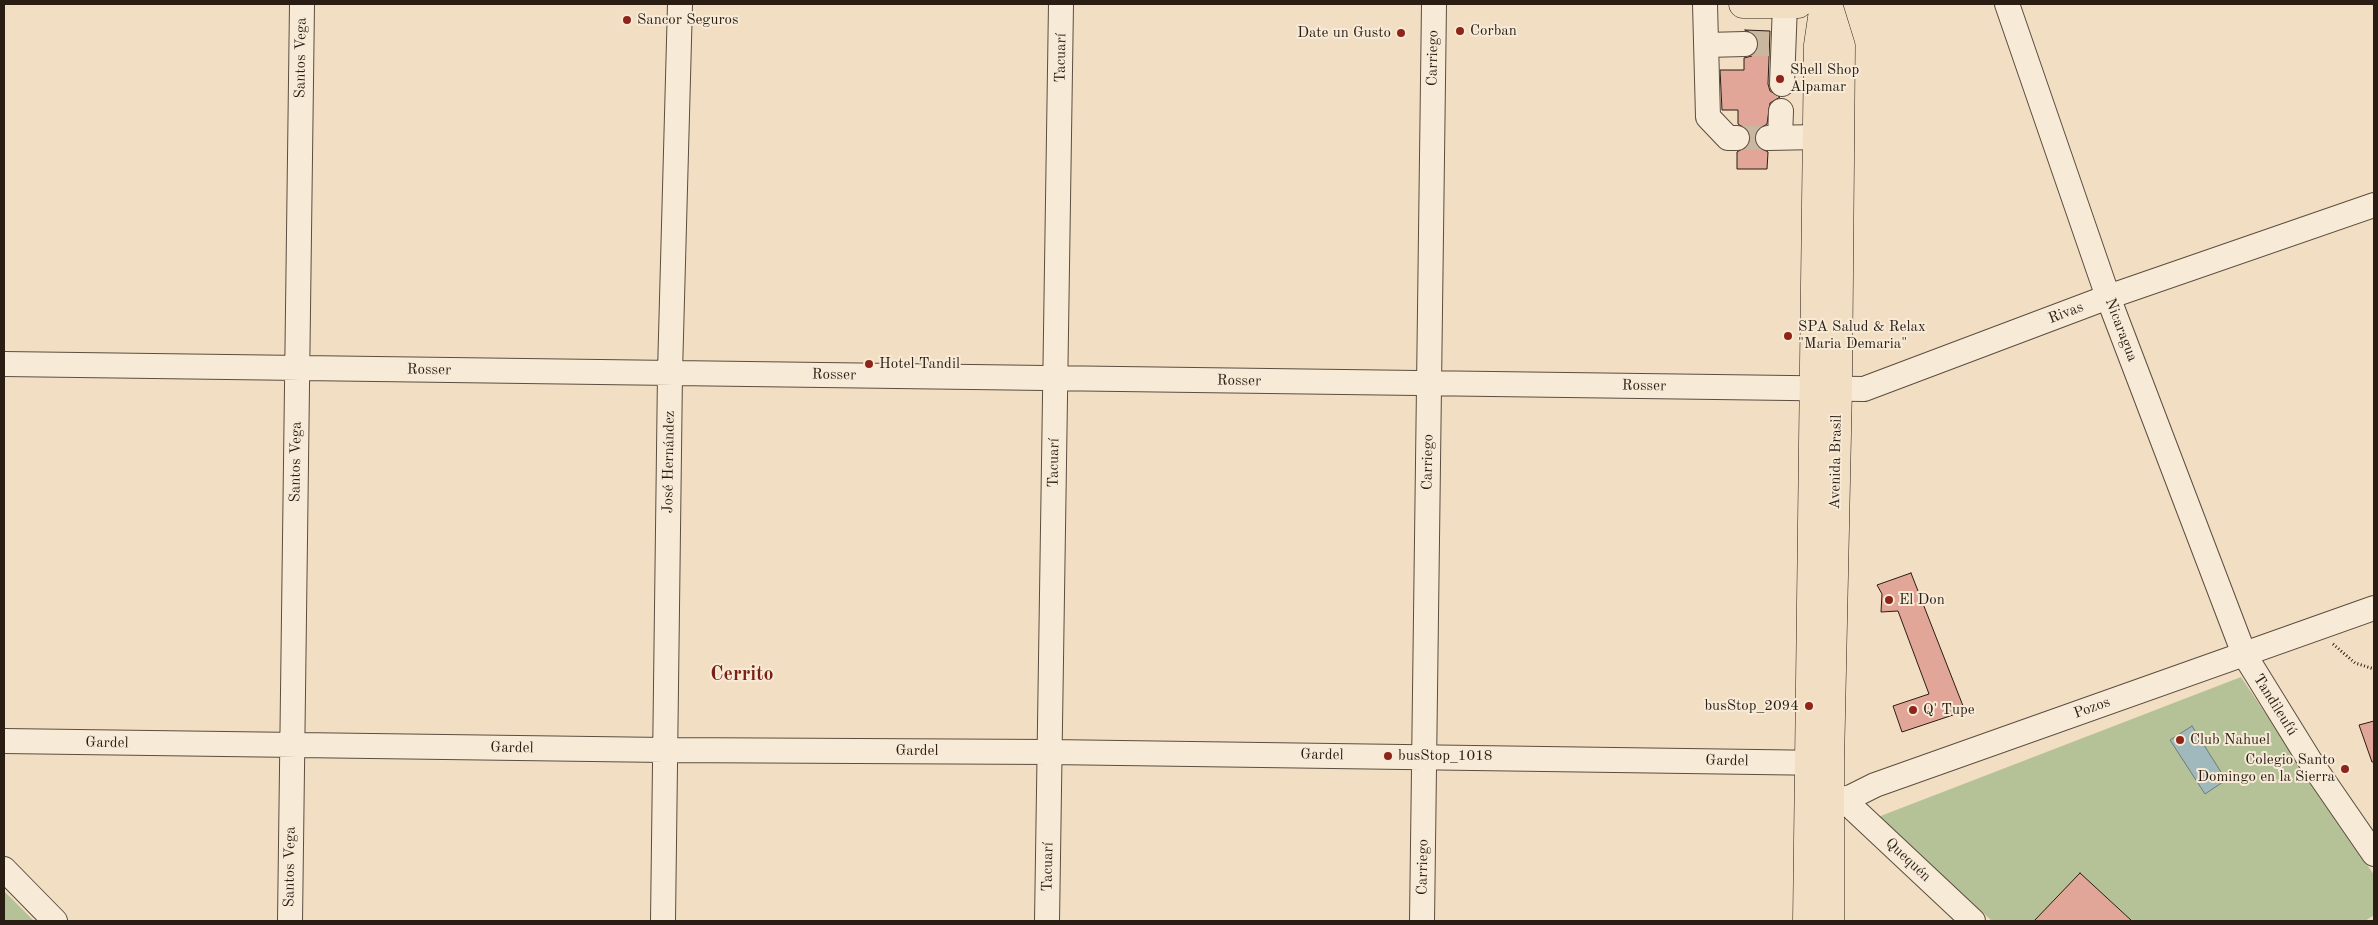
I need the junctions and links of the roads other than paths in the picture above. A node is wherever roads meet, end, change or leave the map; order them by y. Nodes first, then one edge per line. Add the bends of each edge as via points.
1 (302, 4) edge
2 (680, 4) edge
3 (1061, 4) edge
4 (1434, 4) edge
5 (1705, 4) edge
6 (1743, 4) edge
7 (1786, 4) edge
8 (1798, 4) edge
9 (1824, 4) edge
10 (1828, 4) edge
11 (2007, 4) edge
12 (1745, 44) tunnel mouth
13 (1778, 44) junction
14 (1706, 45) junction
15 (1818, 45) junction
16 (1782, 84) dead end
17 (1781, 111) dead end
18 (1817, 137) junction
19 (1738, 138) tunnel mouth
20 (2374, 205) edge
21 (2108, 297) junction
22 (4, 364) edge
23 (297, 368) junction
24 (670, 373) junction
25 (1056, 378) junction
26 (1429, 384) junction
27 (1826, 387) junction
28 (2374, 608) edge
29 (2244, 654) junction
30 (4, 741) edge
31 (292, 745) junction
32 (665, 750) junction
33 (1050, 752) junction
34 (1424, 756) junction
35 (1819, 763) junction
36 (1828, 799) junction
37 (2374, 854) edge
38 (4, 869) edge
39 (55, 921) edge
40 (290, 921) edge
41 (663, 921) edge
42 (1047, 921) edge
43 (1422, 921) edge
44 (1807, 921) edge
45 (1830, 921) edge
46 (1973, 921) edge

1 - 23 street, Santos Vega
2 - 24 street, José Hernández
3 - 25 street, Tacuarí
4 - 26 street, Carriego
5 - 14 street
6 - 7 main road
7 - 8 main road
7 - 13 street
9 - 15 main road, Avenida Brasil
10 - 27 main road, Avenida Brasil via 1841,46
11 - 21 street, Nicaragua
12 - 14 street
13 - 15 street
13 - 16 street
14 - 19 street via 1708,116 1728,138
15 - 18 main road, Avenida Brasil
17 - 18 street via 1774,137
18 - 27 main road, Avenida Brasil
20 - 21 street, Rivas
21 - 27 street, Rivas via 1871,388
21 - 29 street, Nicaragua
22 - 23 street, Rosser
23 - 24 street, Rosser
23 - 31 street, Santos Vega
24 - 25 street, Rosser
24 - 32 street, José Hernández
25 - 26 street, Rosser
25 - 33 street, Tacuarí
26 - 27 street, Rosser
26 - 34 street, Carriego
27 - 35 main road, Avenida Brasil
28 - 29 street, Pozos
29 - 36 street, Pozos
29 - 37 street, Tandileufú via 2312,764
30 - 31 street, Gardel
31 - 32 street, Gardel
31 - 40 street, Santos Vega
32 - 33 street, Gardel
32 - 41 street, José Hernández
33 - 34 street, Gardel
33 - 42 street, Tacuarí
34 - 35 street, Gardel
34 - 43 street, Carriego
35 - 36 main road, Avenida Brasil
36 - 44 main road, Avenida Brasil
36 - 45 main road, Avenida Brasil
36 - 46 street, Quequén
38 - 39 street

